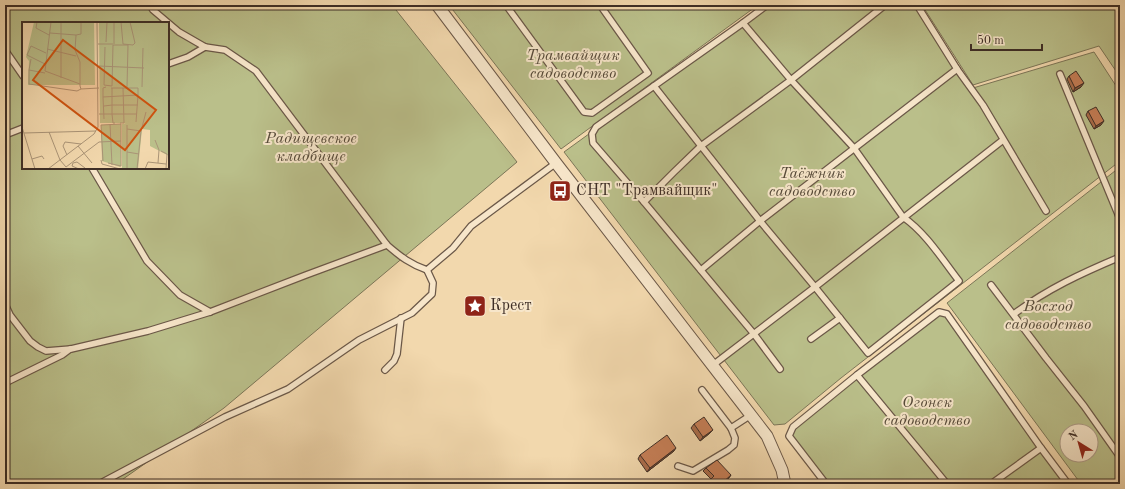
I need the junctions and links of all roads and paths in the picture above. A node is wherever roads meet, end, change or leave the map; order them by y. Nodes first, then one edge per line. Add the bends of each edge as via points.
1 (150, 5) edge
2 (437, 5) edge
3 (506, 5) edge
4 (600, 5) edge
5 (767, 5) edge
6 (885, 5) edge
7 (917, 5) edge
8 (167, 22) edge
9 (743, 22) junction
10 (169, 24) edge
11 (205, 47) junction
12 (5, 50) edge
13 (169, 64) edge
14 (957, 69) junction
15 (1060, 74) dead end
16 (22, 75) edge
17 (791, 80) junction
18 (654, 86) junction
19 (22, 128) edge
20 (5, 135) edge
21 (1003, 140) junction
22 (701, 146) junction
23 (854, 148) junction
24 (556, 163) junction
25 (93, 169) edge
26 (644, 202) junction
27 (1046, 211) dead end
28 (903, 217) junction
29 (1120, 219) edge
30 (760, 221) junction
31 (387, 245) junction
32 (1120, 257) edge
33 (427, 270) junction
34 (700, 270) junction
35 (991, 285) dead end
36 (815, 287) junction
37 (5, 304) edge
38 (210, 312) junction
39 (1014, 314) junction
40 (401, 318) junction
41 (840, 318) junction
42 (754, 334) junction
43 (811, 339) dead end
44 (71, 349) junction
45 (713, 366) junction
46 (780, 369) dead end
47 (385, 370) dead end
48 (857, 375) junction
49 (5, 383) edge
50 (702, 390) dead end
51 (751, 415) junction
52 (731, 428) junction
53 (1041, 448) junction
54 (1120, 457) edge
55 (678, 466) dead end
56 (99, 484) edge
57 (785, 484) edge
58 (826, 484) edge
59 (947, 484) edge
60 (991, 484) edge
61 (1068, 484) edge

1 - 8 lane
2 - 24 street
3 - 4 lane via 584,112 592,114 648,73
5 - 9 lane
6 - 17 lane
7 - 14 lane
9 - 17 lane
9 - 18 lane
10 - 11 lane
11 - 13 lane
11 - 31 lane via 225,50 256,71
12 - 16 lane
14 - 21 lane via 983,105
14 - 23 lane
15 - 29 lane
17 - 22 lane
17 - 23 lane
18 - 22 lane
18 - 26 lane via 596,127 592,134 593,143
19 - 20 lane
21 - 27 lane
21 - 28 lane
22 - 26 lane
22 - 30 lane
23 - 28 lane
23 - 30 lane
24 - 33 lane via 471,226 453,248
24 - 45 street
25 - 38 lane via 147,261 180,295
26 - 34 lane
28 - 36 lane
28 - 41 lane via 927,240 959,281 868,352
30 - 34 lane
30 - 36 lane
31 - 33 lane via 405,261
31 - 38 lane
32 - 39 lane via 1080,274 1034,299
33 - 40 lane via 433,283 432,294
34 - 42 lane
35 - 39 lane
36 - 41 lane
36 - 42 lane
37 - 44 lane via 10,315 30,341 38,347 46,351
38 - 44 lane via 148,331
39 - 54 lane
40 - 47 lane via 397,354
40 - 56 lane via 359,340 288,389 225,417
41 - 43 lane
42 - 45 lane
42 - 46 lane
44 - 49 lane via 62,356
45 - 51 street
48 - 53 lane via 939,312 947,314
48 - 58 lane via 793,427 789,436
48 - 59 lane
50 - 52 lane
51 - 52 lane
51 - 57 street via 767,436 782,470
52 - 55 lane via 735,438 734,445 728,450 693,471
53 - 60 lane
53 - 61 lane

